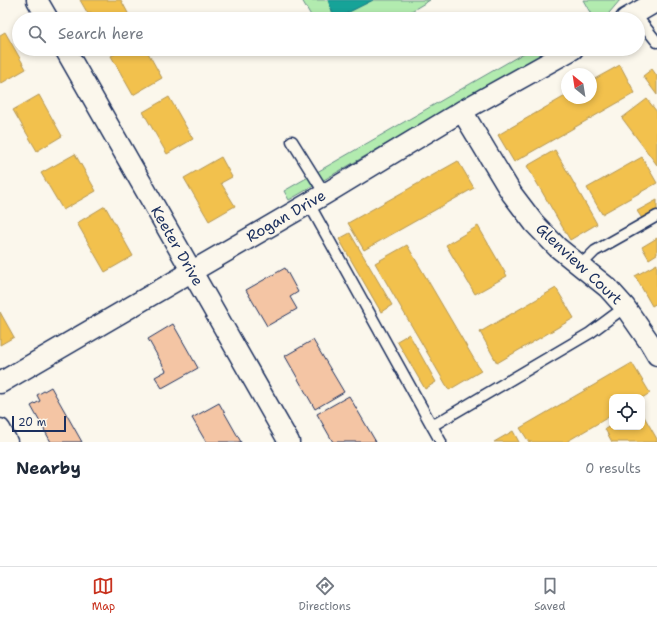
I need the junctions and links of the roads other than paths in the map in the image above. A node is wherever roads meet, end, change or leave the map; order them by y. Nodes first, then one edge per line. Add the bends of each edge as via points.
1 (37, 0) edge
2 (657, 1) edge
3 (44, 12) edge
4 (637, 12) edge
5 (645, 30) edge
6 (657, 42) edge
7 (69, 56) edge
8 (560, 56) edge
9 (462, 111) junction
10 (292, 141) dead end
11 (316, 198) junction
12 (657, 216) edge
13 (580, 266) junction
14 (191, 271) junction
15 (625, 307) junction
16 (657, 355) edge
17 (0, 382) edge
18 (432, 426) junction
19 (0, 429) edge
20 (7, 442) edge
21 (289, 442) edge
22 (442, 442) edge

1 - 3 street
2 - 4 street
5 - 6 lane
7 - 14 street, Keeter Drive
8 - 9 street, Rogan Drive
9 - 11 street, Rogan Drive
9 - 13 street, Glenview Court via 516,200 534,224
10 - 11 lane
11 - 14 street, Rogan Drive
11 - 18 lane
12 - 13 lane via 595,251
13 - 15 street, Glenview Court via 608,288
14 - 17 street, Rogan Drive
14 - 21 street, Keeter Drive
15 - 16 street, Glenview Court
15 - 18 lane via 590,332
18 - 22 lane
19 - 20 street

